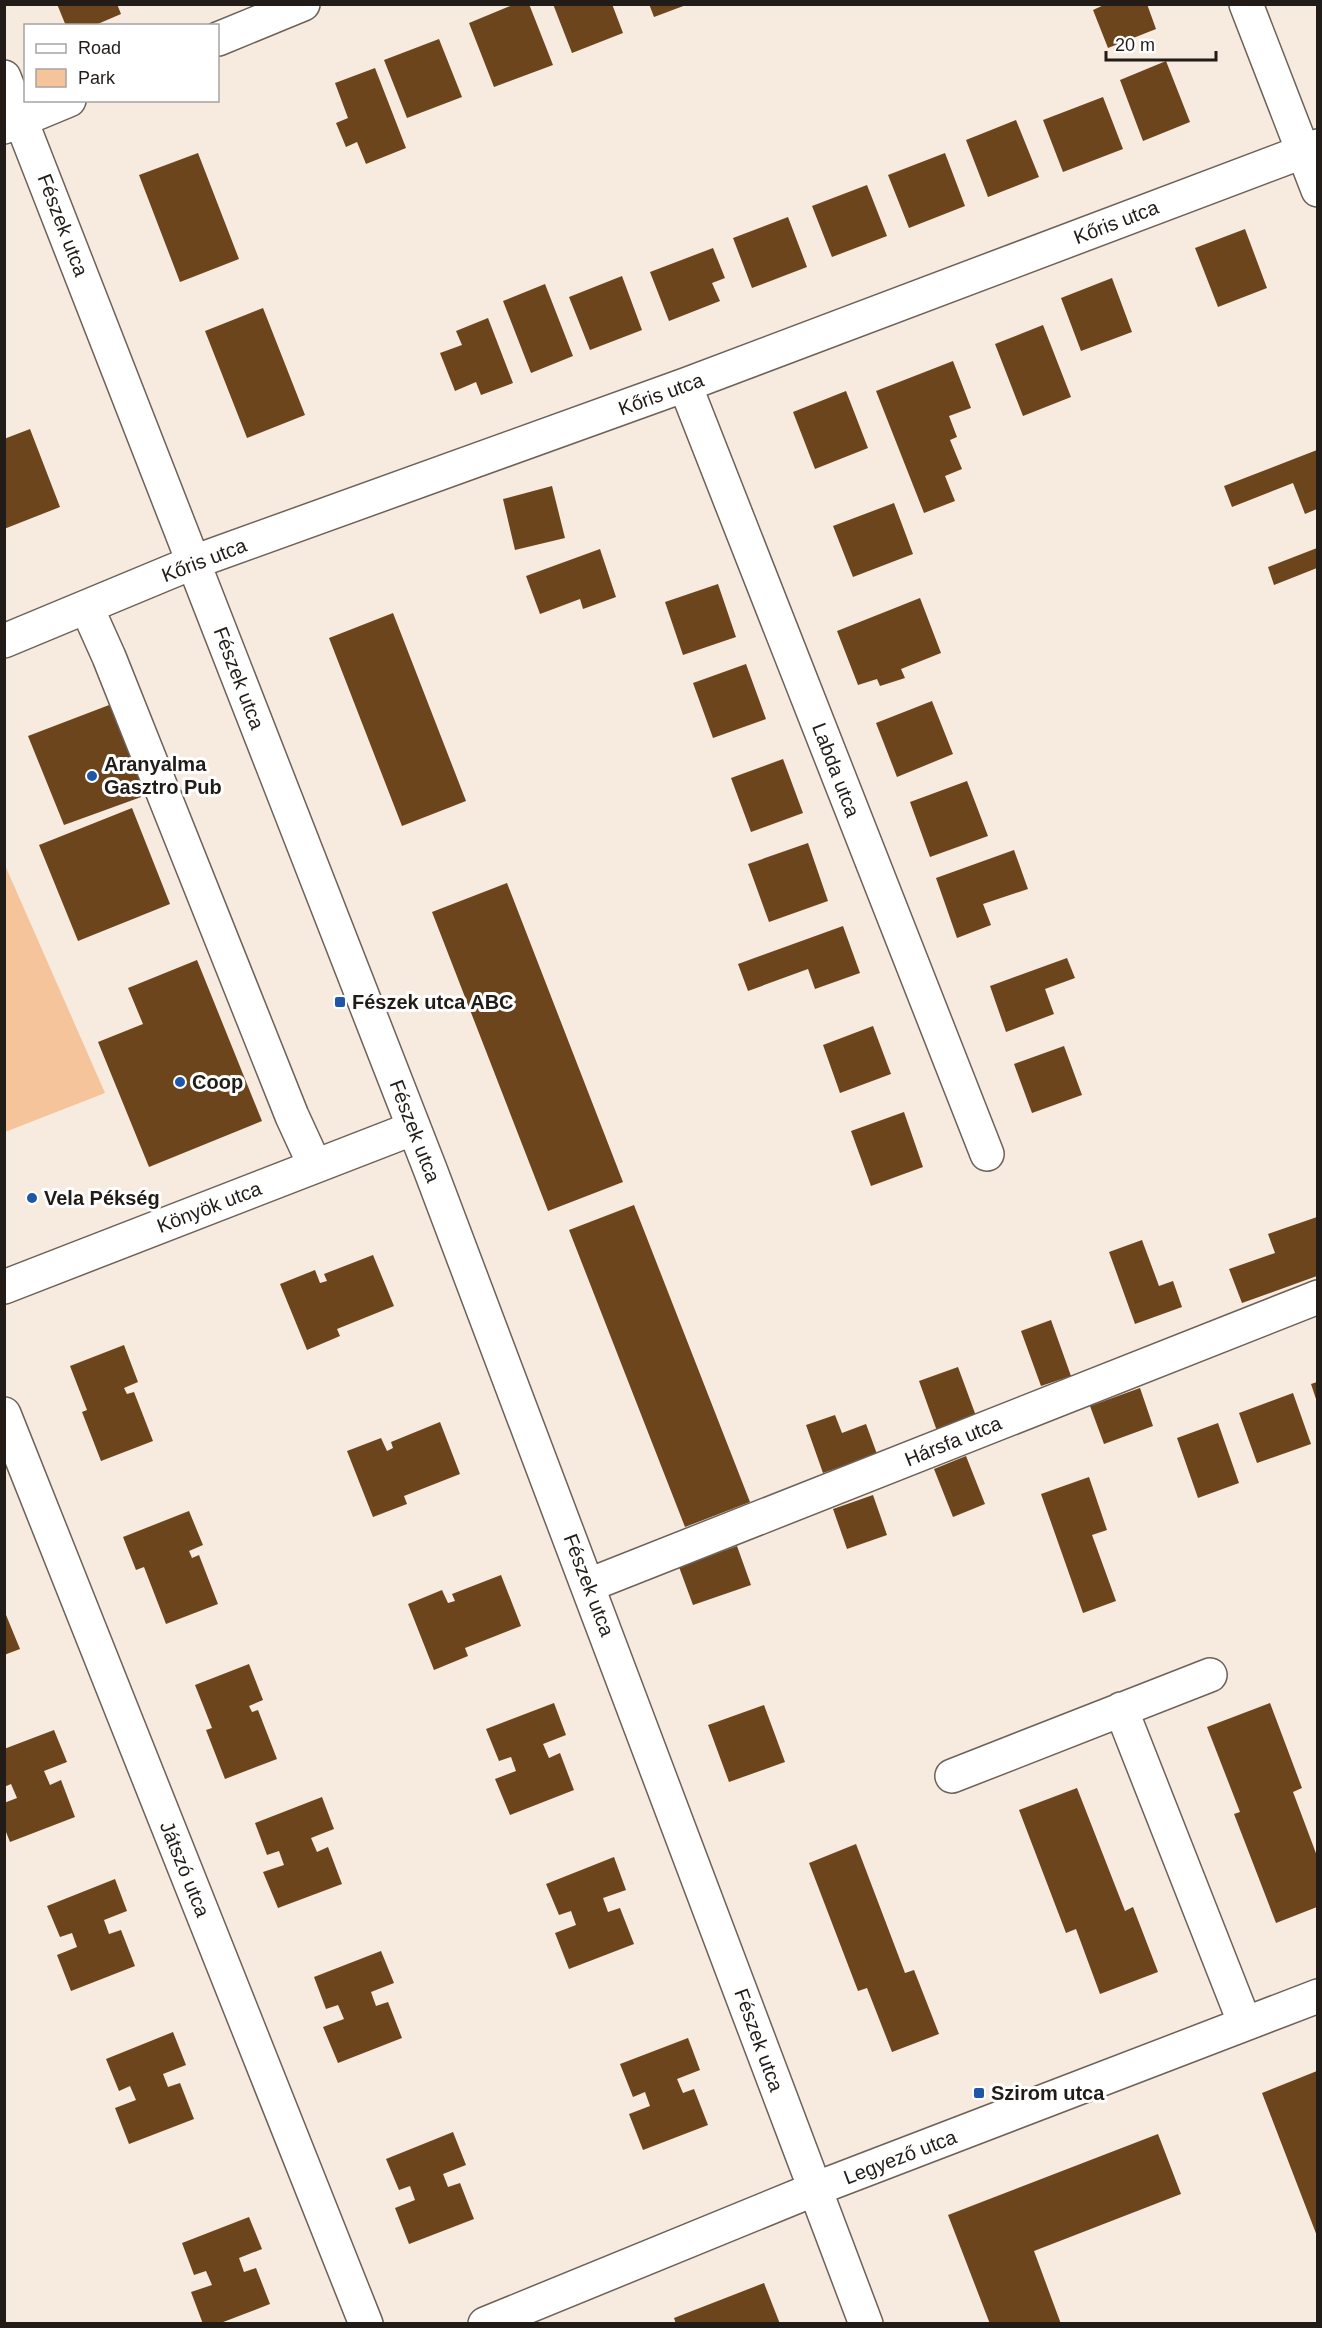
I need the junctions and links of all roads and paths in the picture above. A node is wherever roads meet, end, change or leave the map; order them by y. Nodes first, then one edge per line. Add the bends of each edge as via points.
1 (1246, 4) edge
2 (294, 6) edge
3 (219, 39) edge
4 (4, 77) edge
5 (64, 102) edge
6 (13, 123) edge
7 (1310, 148) edge
8 (1317, 190) edge
9 (685, 385) junction
10 (194, 562) junction
11 (87, 608) junction
12 (4, 641) edge
13 (414, 1128) junction
14 (987, 1154) dead end
15 (315, 1166) junction
16 (4, 1287) edge
17 (1317, 1297) edge
18 (4, 1414) edge
19 (588, 1585) junction
20 (1210, 1675) dead end
21 (1121, 1709) junction
22 (952, 1776) dead end
23 (1317, 1996) edge
24 (1245, 2024) junction
25 (815, 2189) junction
26 (366, 2324) edge
27 (484, 2324) edge
28 (866, 2324) edge

1 - 7 street
2 - 3 street
4 - 6 street, Fészek utca
5 - 6 street
6 - 10 street, Fészek utca
7 - 8 street
7 - 9 street, Kőris utca
9 - 10 street, Kőris utca
9 - 14 street, Labda utca
10 - 11 street, Kőris utca
10 - 13 street, Fészek utca
11 - 12 street, Kőris utca
11 - 15 street
13 - 15 street, Könyök utca
13 - 19 street, Fészek utca
15 - 16 street, Könyök utca
17 - 19 street, Hársfa utca
18 - 26 street, Játszó utca
19 - 25 street, Fészek utca
20 - 21 street
21 - 22 street
21 - 24 street
23 - 24 street, Legyező utca
24 - 25 street, Legyező utca
25 - 27 street, Legyező utca
25 - 28 street

